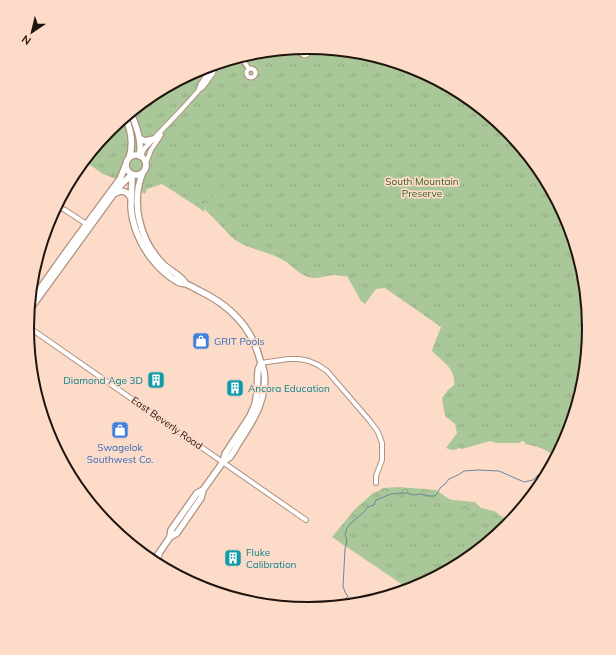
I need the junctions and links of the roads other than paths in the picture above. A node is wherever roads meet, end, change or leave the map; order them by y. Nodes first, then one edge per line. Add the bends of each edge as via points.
1 (244, 62) edge
2 (249, 69) dead end
3 (214, 70) edge
4 (132, 117) edge
5 (127, 121) edge
6 (166, 127) junction
7 (139, 138) junction
8 (154, 139) junction
9 (140, 156) junction
10 (127, 162) junction
11 (146, 162) junction
12 (143, 172) junction
13 (132, 174) junction
14 (114, 194) junction
15 (132, 199) junction
16 (61, 208) edge
17 (88, 226) junction
18 (186, 284) junction
19 (36, 295) edge
20 (35, 301) edge
21 (34, 331) edge
22 (261, 363) junction
23 (223, 462) junction
24 (376, 483) dead end
25 (306, 520) dead end
26 (160, 551) junction
27 (157, 556) edge
28 (159, 557) edge

1 - 2 street
3 - 6 street via 203,87
4 - 7 main road
5 - 10 main road via 132,141
6 - 8 street
6 - 11 street
7 - 8 main road via 145,141
7 - 9 main road
8 - 9 street
9 - 10 main road via 133,156
9 - 11 main road
10 - 13 main road via 127,169
10 - 17 main road via 120,179
11 - 12 main road
12 - 13 main road
12 - 18 main road via 137,206 142,229 162,263
13 - 14 main road
13 - 15 main road
14 - 15 main road via 123,191
14 - 17 main road
15 - 18 main road via 134,221 148,253 169,276 179,283
16 - 17 street
17 - 19 main road
17 - 20 main road
18 - 22 main road via 214,298 239,318 252,338
21 - 23 street, East Beverly Road
22 - 23 main road via 264,384 257,413 230,457
22 - 24 street via 299,360 318,365 327,371 378,432 382,443 382,460
23 - 25 street, East Beverly Road
23 - 26 main road via 177,533 170,537
26 - 27 main road
26 - 28 street

